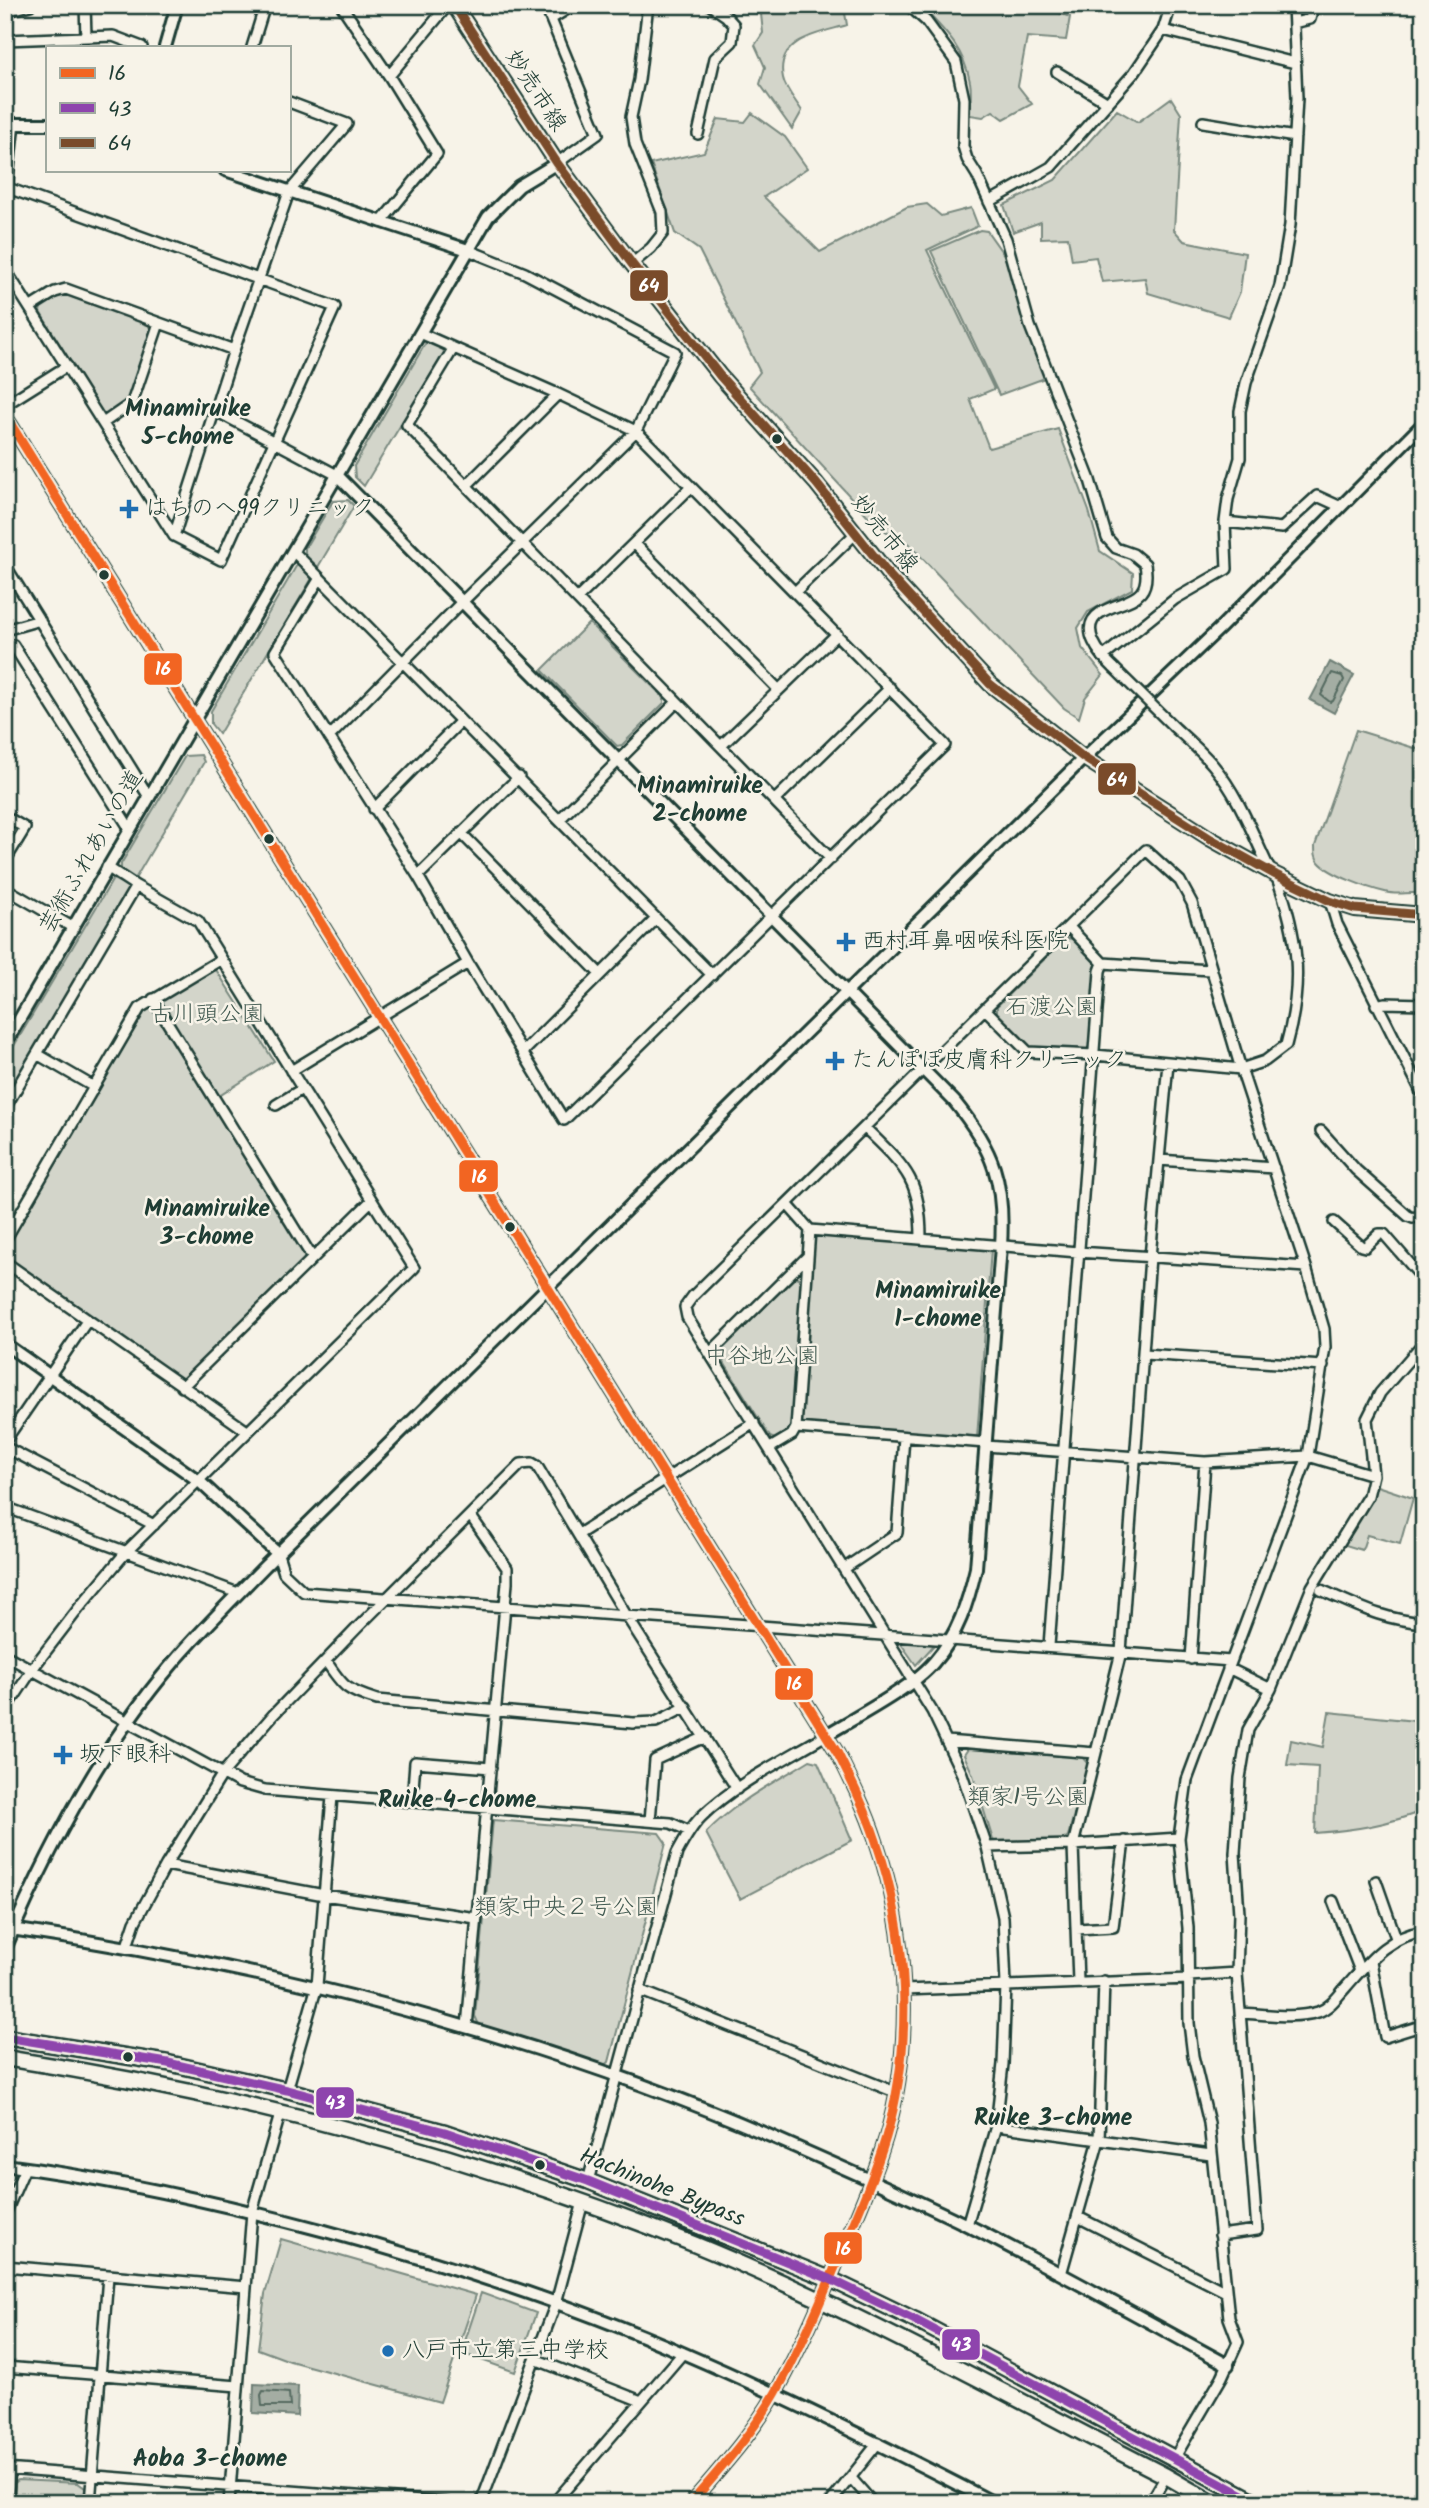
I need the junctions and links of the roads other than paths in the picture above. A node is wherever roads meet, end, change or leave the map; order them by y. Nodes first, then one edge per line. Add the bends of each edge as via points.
1 (30, 5) edge
2 (85, 5) edge
3 (177, 5) edge
4 (265, 5) edge
5 (341, 5) edge
6 (448, 5) edge
7 (454, 5) edge
8 (545, 5) edge
9 (574, 5) edge
10 (648, 5) edge
11 (710, 5) edge
12 (908, 5) edge
13 (1155, 5) edge
14 (1293, 5) edge
15 (1314, 5) edge
16 (1170, 8) edge
17 (5, 12) edge
18 (551, 19) junction
19 (1294, 23) junction
20 (1163, 30) junction
21 (86, 37) dead end
22 (5, 40) edge
23 (139, 46) edge
24 (165, 46) edge
25 (252, 46) edge
26 (1295, 63) junction
27 (1057, 72) dead end
28 (388, 76) junction
29 (290, 102) edge
30 (1108, 103) junction
31 (1203, 122) dead end
32 (10, 123) edge
33 (46, 124) edge
34 (698, 134) dead end
35 (1296, 137) junction
36 (557, 163) junction
37 (231, 172) edge
38 (8, 188) junction
39 (289, 192) junction
40 (989, 202) junction
41 (5, 207) edge
42 (381, 222) junction
43 (468, 250) junction
44 (632, 264) junction
45 (5, 269) edge
46 (260, 279) junction
47 (31, 307) junction
48 (159, 323) junction
49 (420, 333) junction
50 (453, 349) junction
51 (234, 350) junction
52 (67, 366) junction
53 (558, 394) junction
54 (5, 405) edge
55 (214, 410) junction
56 (5, 415) edge
57 (103, 423) junction
58 (1424, 423) edge
59 (636, 432) junction
60 (275, 440) junction
61 (337, 475) junction
62 (467, 485) junction
63 (691, 487) junction
64 (1339, 506) junction
65 (1225, 522) junction
66 (855, 534) junction
67 (174, 536) junction
68 (523, 543) junction
69 (635, 544) junction
70 (293, 551) junction
71 (5, 565) edge
72 (320, 578) junction
73 (795, 592) junction
74 (577, 599) junction
75 (463, 601) junction
76 (40, 620) junction
77 (5, 630) edge
78 (837, 634) junction
79 (5, 647) edge
80 (1103, 657) junction
81 (403, 661) junction
82 (890, 688) junction
83 (779, 690) junction
84 (677, 702) junction
85 (195, 719) junction
86 (461, 721) junction
87 (329, 737) junction
88 (722, 745) junction
89 (1084, 758) junction
90 (618, 761) junction
91 (519, 777) junction
92 (149, 797) junction
93 (775, 800) junction
94 (374, 809) junction
95 (5, 816) edge
96 (560, 819) junction
97 (130, 830) junction
98 (462, 834) junction
99 (831, 859) junction
100 (5, 862) edge
101 (107, 867) junction
102 (1273, 873) junction
103 (418, 876) junction
104 (136, 886) junction
105 (5, 888) edge
106 (1330, 901) junction
107 (1424, 915) edge
108 (771, 916) junction
109 (656, 919) junction
110 (72, 927) junction
111 (1069, 927) junction
112 (220, 960) junction
113 (468, 962) junction
114 (1102, 963) junction
115 (1210, 970) junction
116 (600, 974) junction
117 (712, 975) junction
118 (847, 992) junction
119 (153, 999) junction
120 (1424, 1004) edge
121 (1376, 1005) junction
122 (985, 1009) junction
123 (379, 1015) junction
124 (5, 1044) edge
125 (523, 1052) junction
126 (37, 1054) junction
127 (1095, 1055) junction
128 (1168, 1063) junction
129 (1241, 1069) junction
130 (291, 1070) junction
131 (922, 1070) junction
132 (94, 1087) junction
133 (302, 1089) junction
134 (1423, 1093) edge
135 (276, 1105) dead end
136 (5, 1108) edge
137 (865, 1128) junction
138 (1321, 1131) dead end
139 (1159, 1160) junction
140 (1273, 1168) junction
141 (371, 1201) junction
142 (787, 1204) junction
143 (1424, 1214) edge
144 (1334, 1222) dead end
145 (810, 1230) junction
146 (921, 1238) junction
147 (5, 1240) edge
148 (1001, 1246) junction
149 (1078, 1252) junction
150 (312, 1257) junction
151 (807, 1257) junction
152 (1150, 1257) junction
153 (5, 1262) edge
154 (1306, 1267) junction
155 (1424, 1280) edge
156 (547, 1288) junction
157 (87, 1321) junction
158 (1424, 1342) edge
159 (5, 1344) edge
160 (710, 1353) junction
161 (1144, 1354) junction
162 (1323, 1366) junction
163 (50, 1374) junction
164 (183, 1387) junction
165 (754, 1423) junction
166 (796, 1428) junction
167 (247, 1431) junction
168 (904, 1437) junction
169 (5, 1441) edge
170 (986, 1444) junction
171 (5, 1447) edge
172 (770, 1448) junction
173 (1064, 1451) junction
174 (1135, 1456) junction
175 (1308, 1456) junction
176 (1205, 1462) junction
177 (1373, 1475) junction
178 (666, 1479) junction
179 (199, 1481) junction
180 (5, 1507) edge
181 (470, 1515) junction
182 (154, 1525) junction
183 (579, 1534) junction
184 (127, 1551) junction
185 (278, 1554) junction
186 (845, 1568) junction
187 (1321, 1590) dead end
188 (238, 1593) junction
189 (386, 1598) junction
190 (506, 1608) junction
191 (626, 1615) junction
192 (1424, 1623) edge
193 (757, 1625) junction
194 (886, 1634) junction
195 (951, 1639) junction
196 (1049, 1646) junction
197 (1121, 1652) junction
198 (5, 1655) edge
199 (1191, 1659) junction
200 (326, 1661) junction
201 (1229, 1664) junction
202 (32, 1670) junction
203 (914, 1679) junction
204 (1271, 1689) junction
205 (686, 1707) junction
206 (5, 1711) edge
207 (497, 1711) junction
208 (128, 1721) junction
209 (825, 1735) junction
210 (705, 1737) junction
211 (946, 1741) junction
212 (1095, 1753) junction
213 (491, 1768) junction
214 (223, 1773) junction
215 (737, 1789) junction
216 (332, 1796) junction
217 (412, 1802) junction
218 (487, 1808) junction
219 (650, 1821) junction
220 (689, 1830) junction
221 (1179, 1838) junction
222 (1124, 1842) junction
223 (1073, 1845) junction
224 (987, 1847) junction
225 (166, 1865) junction
226 (1376, 1881) dead end
227 (324, 1895) junction
228 (1333, 1900) dead end
229 (476, 1918) junction
230 (9, 1928) edge
231 (1076, 1929) junction
232 (1424, 1931) edge
233 (1396, 1938) junction
234 (127, 1947) junction
235 (5, 1949) edge
236 (1371, 1961) junction
237 (1360, 1972) junction
238 (1237, 1973) junction
239 (1189, 1977) junction
240 (1104, 1981) junction
241 (1078, 1982) junction
242 (1006, 1985) junction
243 (317, 1986) junction
244 (639, 1990) junction
245 (904, 1990) junction
246 (1241, 2013) junction
247 (1424, 2025) edge
248 (467, 2027) junction
249 (5, 2037) edge
250 (5, 2058) edge
251 (615, 2076) junction
252 (287, 2090) junction
253 (895, 2092) junction
254 (281, 2111) junction
255 (996, 2126) junction
256 (1099, 2140) junction
257 (1211, 2155) junction
258 (5, 2165) edge
259 (26, 2168) junction
260 (588, 2181) junction
261 (872, 2181) junction
262 (583, 2202) junction
263 (252, 2212) junction
264 (5, 2214) edge
265 (1078, 2217) junction
266 (967, 2225) junction
267 (1220, 2235) junction
268 (5, 2266) edge
269 (1061, 2274) junction
270 (108, 2276) junction
271 (830, 2279) junction
272 (246, 2287) junction
273 (1226, 2292) junction
274 (820, 2300) junction
275 (556, 2303) junction
276 (682, 2353) junction
277 (535, 2359) junction
278 (1228, 2365) junction
279 (5, 2367) edge
280 (100, 2375) junction
281 (238, 2386) junction
282 (775, 2395) junction
283 (641, 2401) junction
284 (878, 2443) junction
285 (1175, 2457) junction
286 (8, 2469) edge
287 (92, 2475) junction
288 (1166, 2476) junction
289 (851, 2478) junction
290 (230, 2487) junction
291 (400, 2501) edge
292 (7, 2503) edge
293 (90, 2503) edge
294 (229, 2503) edge
295 (447, 2503) edge
296 (481, 2503) edge
297 (554, 2503) edge
298 (691, 2503) edge
299 (830, 2503) edge
300 (873, 2503) edge
301 (993, 2503) edge
302 (1150, 2503) edge
303 (1213, 2503) edge
304 (1258, 2503) edge

1 - 17 street
2 - 21 street
3 - 24 street
4 - 25 street
5 - 28 street
6 - 28 street
7 - 36 main road, 妙売市線
8 - 18 street
9 - 18 street
10 - 44 street via 631,117 635,144 662,212 663,233
11 - 34 street via 734,25 732,42 715,58
12 - 40 street via 956,62 964,99 963,146
13 - 16 street
14 - 19 street
15 - 19 street via 1310,19
16 - 20 street
18 - 36 street via 598,134
19 - 26 street
20 - 26 street
20 - 30 street
22 - 23 street via 113,36
26 - 35 street
27 - 30 street
28 - 42 street via 437,154
29 - 39 street via 347,124
30 - 40 street via 1051,167
31 - 35 street
32 - 33 street
32 - 38 street
35 - 65 street via 1284,265 1243,397 1240,458
36 - 43 street, 芸術ふれあいの道 via 519,186 488,217
36 - 44 main road, 妙売市線
37 - 39 street
38 - 41 street
38 - 46 street
39 - 42 street
39 - 46 street
40 - 80 street via 1006,239 1030,327 1090,480 1107,538 1145,564 1142,592 1094,619 1093,642
42 - 43 street
43 - 49 street, 芸術ふれあいの道
43 - 59 street via 525,273 675,352
44 - 66 main road, 妙売市線
45 - 47 street
46 - 51 street
46 - 60 street via 335,307
47 - 48 street via 66,289
47 - 52 street
48 - 51 street
48 - 57 street via 132,403
49 - 50 street
49 - 61 street, 芸術ふれあいの道
50 - 53 street
50 - 62 street via 407,425
51 - 55 street
52 - 54 street
52 - 57 street
53 - 59 street
53 - 62 street
55 - 60 street
55 - 67 street
56 - 85 street
57 - 67 street
58 - 64 street
59 - 63 street
59 - 68 street
60 - 61 street
60 - 67 street via 221,560
61 - 70 street, 芸術ふれあいの道
61 - 75 street
62 - 68 street
63 - 69 street
63 - 73 street
64 - 65 street via 1317,496 1282,528
64 - 89 street
65 - 80 street via 1227,569 1175,599
66 - 73 street
66 - 89 main road, 妙売市線 via 990,684
68 - 74 street
68 - 75 street
69 - 74 street
69 - 83 street
70 - 72 street
70 - 85 street, 芸術ふれあいの道
71 - 76 street
72 - 81 street
72 - 87 street via 275,652
73 - 78 street
74 - 84 street
75 - 81 street
75 - 90 street
76 - 77 street
76 - 92 street
78 - 82 street
78 - 83 street
79 - 97 street via 13,645
80 - 102 street, bridge via 1212,765 1244,814
81 - 86 street
81 - 87 street
82 - 93 street
82 - 99 street via 945,745
83 - 88 street
84 - 88 street
84 - 90 street
85 - 92 street, 芸術ふれあいの道
85 - 123 street
86 - 91 street
86 - 94 street
87 - 94 street
88 - 93 street
89 - 102 main road, 妙売市線
89 - 118 street
90 - 96 street
90 - 108 street
91 - 96 street
91 - 98 street
92 - 97 street, 芸術ふれあいの道
93 - 99 street
94 - 103 street
95 - 100 street via 25,828
96 - 109 street
97 - 101 street, 芸術ふれあいの道
98 - 103 street
98 - 116 street
99 - 108 street
101 - 104 street
101 - 110 street, 芸術ふれあいの道
102 - 106 main road, 妙売市線
102 - 129 street via 1294,932 1298,970 1288,1037 1286,1045 1265,1061
103 - 113 street
104 - 112 street via 198,921
104 - 126 street
105 - 110 street
106 - 107 main road, 妙売市線 via 1355,909
106 - 121 street
108 - 117 street
108 - 118 street
109 - 116 street
109 - 117 street
110 - 124 street, 芸術ふれあいの道
111 - 114 street
111 - 115 street via 1146,850 1180,881 1192,903
111 - 122 street
112 - 119 street
112 - 130 street
113 - 123 street
113 - 125 street
114 - 115 street
114 - 127 street
115 - 129 street
116 - 125 street
117 - 125 street via 564,1120
118 - 131 street
118 - 156 street
119 - 132 street via 140,1008
119 - 150 street
120 - 121 street
121 - 134 street
122 - 127 street via 1028,1052
122 - 131 street
123 - 130 street
123 - 156 street
126 - 132 street
126 - 136 street
127 - 128 street
127 - 149 street
128 - 129 street
128 - 139 street
129 - 140 street
130 - 133 street
131 - 137 street
131 - 148 street via 983,1139 1000,1190
132 - 147 street
133 - 135 street
133 - 141 street
137 - 142 street
137 - 146 street via 893,1155 915,1188
138 - 143 street via 1408,1216
139 - 140 street
139 - 152 street
140 - 154 street
141 - 150 street
141 - 167 street via 414,1268
142 - 145 street
142 - 160 street via 685,1307
144 - 155 street via 1361,1246 1384,1234
145 - 146 street
145 - 151 street
146 - 148 street
148 - 149 street
148 - 170 street
149 - 152 street
149 - 173 street
150 - 164 street
151 - 160 street
151 - 166 street
152 - 154 street
152 - 161 street
153 - 157 street
154 - 162 street via 1324,1329
156 - 178 street
156 - 185 street
157 - 163 street
157 - 164 street
158 - 177 street via 1380,1393 1367,1419
159 - 163 street
160 - 165 street
161 - 162 street
161 - 174 street
162 - 175 street
163 - 169 street
163 - 179 street
164 - 167 street
165 - 172 street
165 - 178 street
166 - 168 street
166 - 172 street
167 - 179 street
168 - 170 street
168 - 186 street via 897,1534
170 - 173 street
170 - 195 street via 976,1568 967,1605
171 - 182 street
172 - 186 street
173 - 174 street
173 - 196 street
174 - 176 street
174 - 197 street
175 - 176 street
175 - 177 street
175 - 201 street
176 - 199 street
177 - 204 street via 1368,1496 1312,1587
178 - 183 street
178 - 193 street
179 - 182 street
179 - 185 street
180 - 184 street
181 - 183 street via 521,1464 531,1463
181 - 189 street
181 - 190 street via 507,1568
182 - 184 street
183 - 191 street
184 - 188 street
184 - 202 street
185 - 188 street
185 - 189 street via 284,1573 304,1592
186 - 194 street
187 - 192 street via 1380,1616
188 - 208 street via 172,1664
189 - 190 street
189 - 200 street
190 - 191 street
190 - 207 street
191 - 193 street
191 - 205 street
193 - 194 street
193 - 209 street
194 - 195 street
194 - 203 street
195 - 196 street
195 - 203 street
196 - 197 street
197 - 199 street
197 - 212 street
198 - 202 street
199 - 201 street
200 - 207 street via 352,1693 377,1700
200 - 214 street
201 - 204 street
201 - 221 street via 1187,1780
202 - 206 street
202 - 208 street
203 - 209 street
203 - 211 street
204 - 238 street via 1248,1730 1240,1778 1235,1853
205 - 207 street via 656,1721 633,1723
205 - 210 street
207 - 213 street
208 - 214 street
208 - 230 street via 53,1842
209 - 215 street
209 - 245 street via 858,1794 876,1841 893,1900
210 - 215 street
210 - 219 street via 655,1760
211 - 212 street
211 - 224 street
212 - 223 street
213 - 217 street via 415,1762
213 - 218 street
214 - 216 street via 265,1790
214 - 225 street
215 - 220 street
216 - 217 street
216 - 227 street
217 - 218 street
218 - 219 street
218 - 229 street
219 - 220 street
220 - 244 street via 677,1853
221 - 222 street
221 - 239 street
222 - 223 street
222 - 231 street via 1113,1927
223 - 224 street
223 - 231 street
224 - 242 street via 1003,1917
225 - 227 street
225 - 234 street via 135,1922
226 - 233 street
227 - 229 street
227 - 243 street
228 - 237 street
229 - 248 street
230 - 234 street
230 - 235 street
231 - 241 street
232 - 233 street
233 - 236 street
234 - 243 street
236 - 237 street
236 - 247 street via 1385,2037
237 - 246 street via 1318,2012
238 - 239 street
238 - 246 street
239 - 240 street
239 - 257 street via 1193,2056 1209,2123
240 - 241 street
240 - 256 street
241 - 242 street
242 - 245 street
242 - 255 street
243 - 248 street
243 - 252 street
244 - 251 street
244 - 253 street
245 - 253 street
246 - 267 street via 1257,2230
248 - 251 street
249 - 252 highway, Hachinohe Bypass via 169,2063
250 - 254 highway, Hachinohe Bypass
251 - 260 street
251 - 261 street
252 - 260 highway, Hachinohe Bypass via 445,2132
253 - 261 street
254 - 262 highway, Hachinohe Bypass via 470,2164
254 - 263 street
255 - 256 street
255 - 266 street
256 - 257 street
256 - 265 street
257 - 267 street
258 - 259 street
259 - 263 street
259 - 264 street
260 - 271 highway, Hachinohe Bypass
261 - 266 street
261 - 271 street
262 - 274 highway, Hachinohe Bypass
262 - 275 street
263 - 272 street
263 - 275 street via 397,2250
265 - 269 street
265 - 273 street
266 - 269 street
267 - 273 street
268 - 270 street
269 - 278 street
270 - 272 street
270 - 280 street
271 - 274 street
271 - 285 highway, Hachinohe Bypass
272 - 281 street
273 - 278 street via 1238,2343
274 - 282 street
274 - 288 highway, Hachinohe Bypass
275 - 276 street
275 - 277 street
276 - 282 street
276 - 283 street
277 - 283 street
277 - 296 street
278 - 285 street
279 - 280 street
280 - 281 street
280 - 287 street
281 - 290 street
282 - 284 street
282 - 298 street via 741,2446
283 - 297 street
284 - 289 street
284 - 301 street
285 - 304 highway, Hachinohe Bypass
286 - 287 street
286 - 292 street
287 - 290 street
287 - 293 street
288 - 302 street
288 - 303 highway, Hachinohe Bypass
289 - 299 street
289 - 300 street
290 - 291 street
290 - 294 street
291 - 295 street

